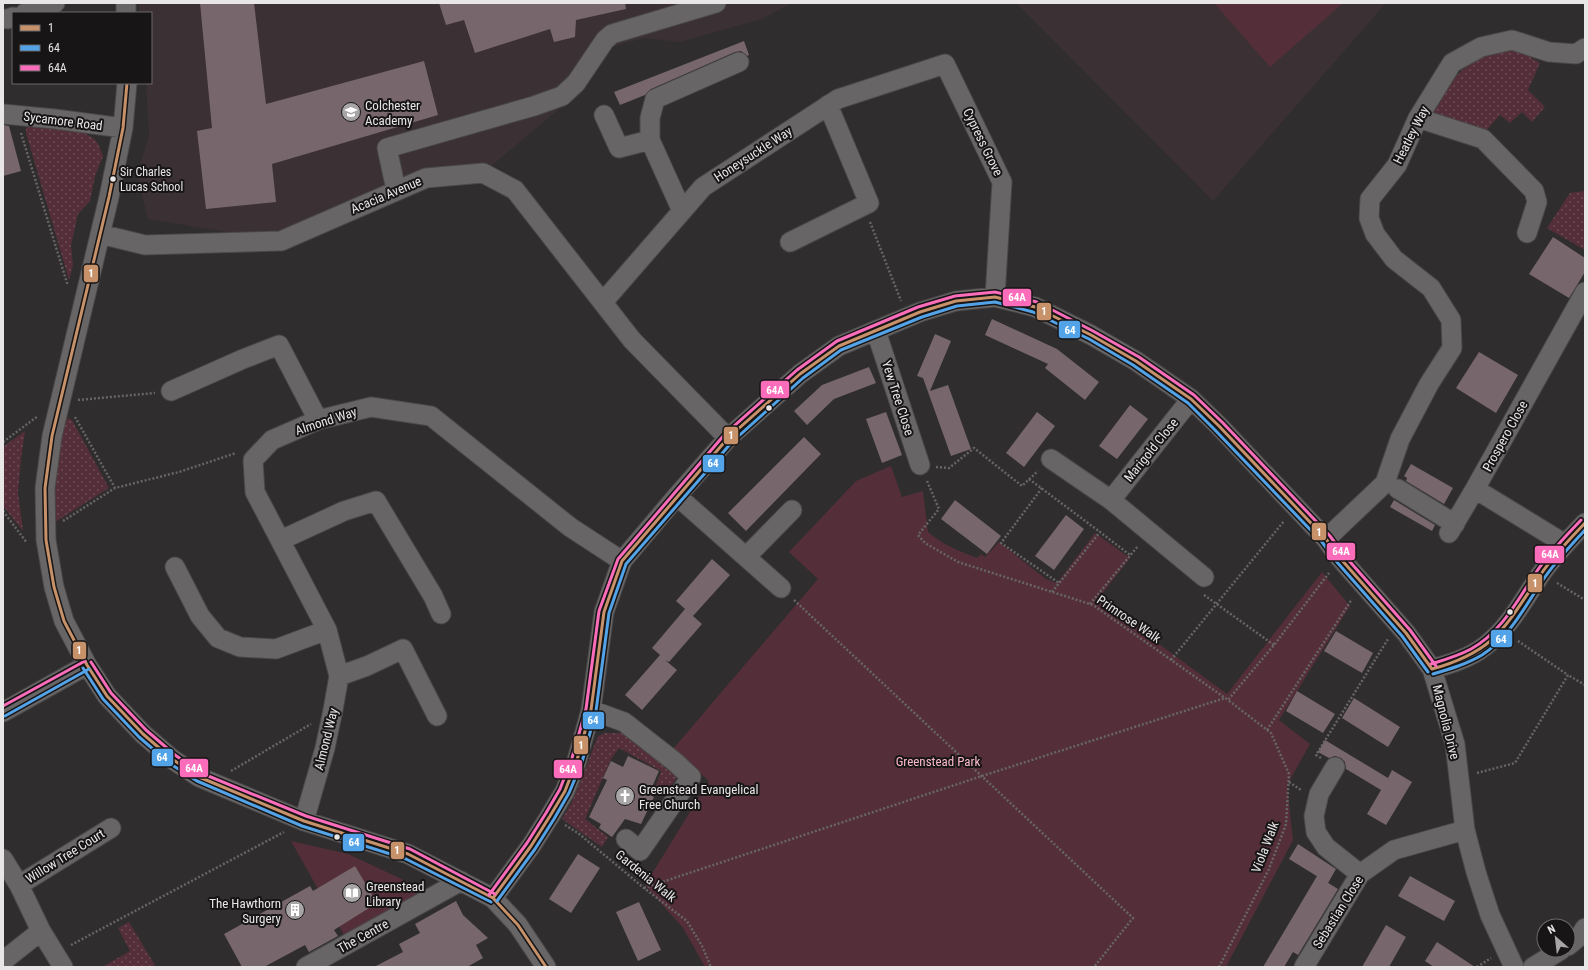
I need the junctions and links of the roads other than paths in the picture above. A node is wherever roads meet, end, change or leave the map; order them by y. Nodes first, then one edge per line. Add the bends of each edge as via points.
1 (55, 3) edge
2 (716, 3) edge
3 (29, 12) edge
4 (1585, 48) edge
5 (739, 62) dead end
6 (945, 64) joint
7 (127, 84) edge
8 (828, 106) junction
9 (9, 115) edge
10 (604, 115) dead end
11 (1418, 118) junction
12 (123, 128) junction
13 (650, 140) junction
14 (396, 190) junction
15 (682, 211) junction
16 (100, 234) junction
17 (1527, 234) dead end
18 (790, 242) dead end
19 (1585, 292) edge
20 (995, 297) junction
21 (603, 302) junction
22 (876, 331) junction
23 (171, 391) road end
24 (1191, 399) junction
25 (318, 420) junction
26 (728, 438) junction
27 (1051, 460) road end
28 (920, 465) road end
29 (1398, 489) dead end
30 (1475, 489) junction
31 (677, 496) junction
32 (1111, 500) junction
33 (792, 510) dead end
34 (1585, 523) edge
35 (1326, 539) junction
36 (281, 540) junction
37 (1565, 544) junction
38 (746, 557) junction
39 (622, 561) junction
40 (175, 567) dead end
41 (1204, 577) dead end
42 (781, 588) road end
43 (441, 614) dead end
44 (327, 630) junction
45 (87, 666) junction
46 (1432, 669) junction
47 (339, 676) junction
48 (591, 710) junction
49 (3, 712) edge
50 (437, 716) dead end
51 (1335, 767) road end
52 (304, 821) junction
53 (111, 828) dead end
54 (1465, 830) junction
55 (626, 839) dead end
56 (3, 859) edge
57 (1360, 874) junction
58 (460, 881) junction
59 (19, 885) junction
60 (492, 898) junction
61 (1585, 928) edge
62 (41, 930) junction
63 (1576, 939) edge
64 (1548, 958) edge
65 (59, 960) edge
66 (3, 961) edge
67 (306, 967) edge
68 (546, 967) edge
69 (1304, 967) edge
70 (1514, 967) edge
71 (1533, 967) edge

1 - 3 street
2 - 14 street via 612,34 605,40 576,83 562,96 387,148
4 - 11 street, Heatley Way via 1576,54 1549,52 1512,40 1481,48 1452,63
5 - 13 street via 655,99 650,118
6 - 8 street, Honeysuckle Way via 838,99
6 - 20 street, Cypress Grove via 1002,182
7 - 12 street
8 - 15 street, Honeysuckle Way via 703,187
8 - 18 street via 869,203
9 - 12 street, Sycamore Road
10 - 13 street via 619,148
11 - 17 street via 1483,139 1534,191 1537,202
11 - 35 street, Heatley Way via 1397,165 1370,199 1369,218 1375,234 1394,259 1431,288 1451,320 1452,348 1429,384 1400,439 1385,483
12 - 16 street
13 - 15 street
14 - 16 street, Acacia Avenue via 281,240 145,245
14 - 21 street, Acacia Avenue via 426,178 483,173 514,190
15 - 21 street, Honeysuckle Way
16 - 45 street via 63,399 52,436 45,488 46,532 54,587 64,621
19 - 30 street, Prospero Close
20 - 22 street, Magnolia Drive via 956,301
20 - 24 street, Magnolia Drive via 1035,307 1092,335 1136,361
21 - 26 street, Acacia Avenue via 632,340
22 - 26 street, Magnolia Drive via 839,346 800,374
22 - 28 street, Yew Tree Close
23 - 25 street via 279,345
24 - 32 street, Marigold Close
24 - 35 street, Magnolia Drive
25 - 36 street, Almond Way via 272,440 253,460 255,492
25 - 39 street, Almond Way via 371,407 431,416 570,527
26 - 31 street, Magnolia Drive
27 - 32 street
29 - 30 street, Prospero Close via 1452,529
30 - 37 street
31 - 38 street
31 - 39 street, Magnolia Drive
32 - 41 street
33 - 38 street
34 - 37 street
35 - 46 street, Magnolia Drive via 1403,629
36 - 43 street via 344,511 376,501
36 - 44 street, Almond Way
37 - 46 street via 1511,620 1485,646 1455,662
38 - 42 street
39 - 48 street, Magnolia Drive via 604,612
40 - 44 street via 200,616 218,638 240,647 276,649
44 - 47 street, Almond Way
45 - 49 street
45 - 52 street via 107,696 143,734 172,759 199,777
46 - 54 street, Magnolia Drive via 1455,744
47 - 50 street via 403,649
47 - 52 street, Almond Way via 325,748
48 - 55 street via 624,722 676,762 691,778 640,851
48 - 60 street, Magnolia Drive via 578,760 565,792 532,846
51 - 57 street via 1319,794 1314,816 1316,832 1326,847
52 - 58 street via 408,854
53 - 59 street, Willow Tree Court
54 - 57 street, Sebastian Close via 1394,850
54 - 70 street, Magnolia Drive via 1490,915
56 - 59 street
57 - 69 street, Sebastian Close
58 - 60 street
58 - 67 street, The Centre
59 - 62 street
60 - 68 street via 518,925
61 - 63 street
62 - 65 street
62 - 66 street
64 - 71 street

